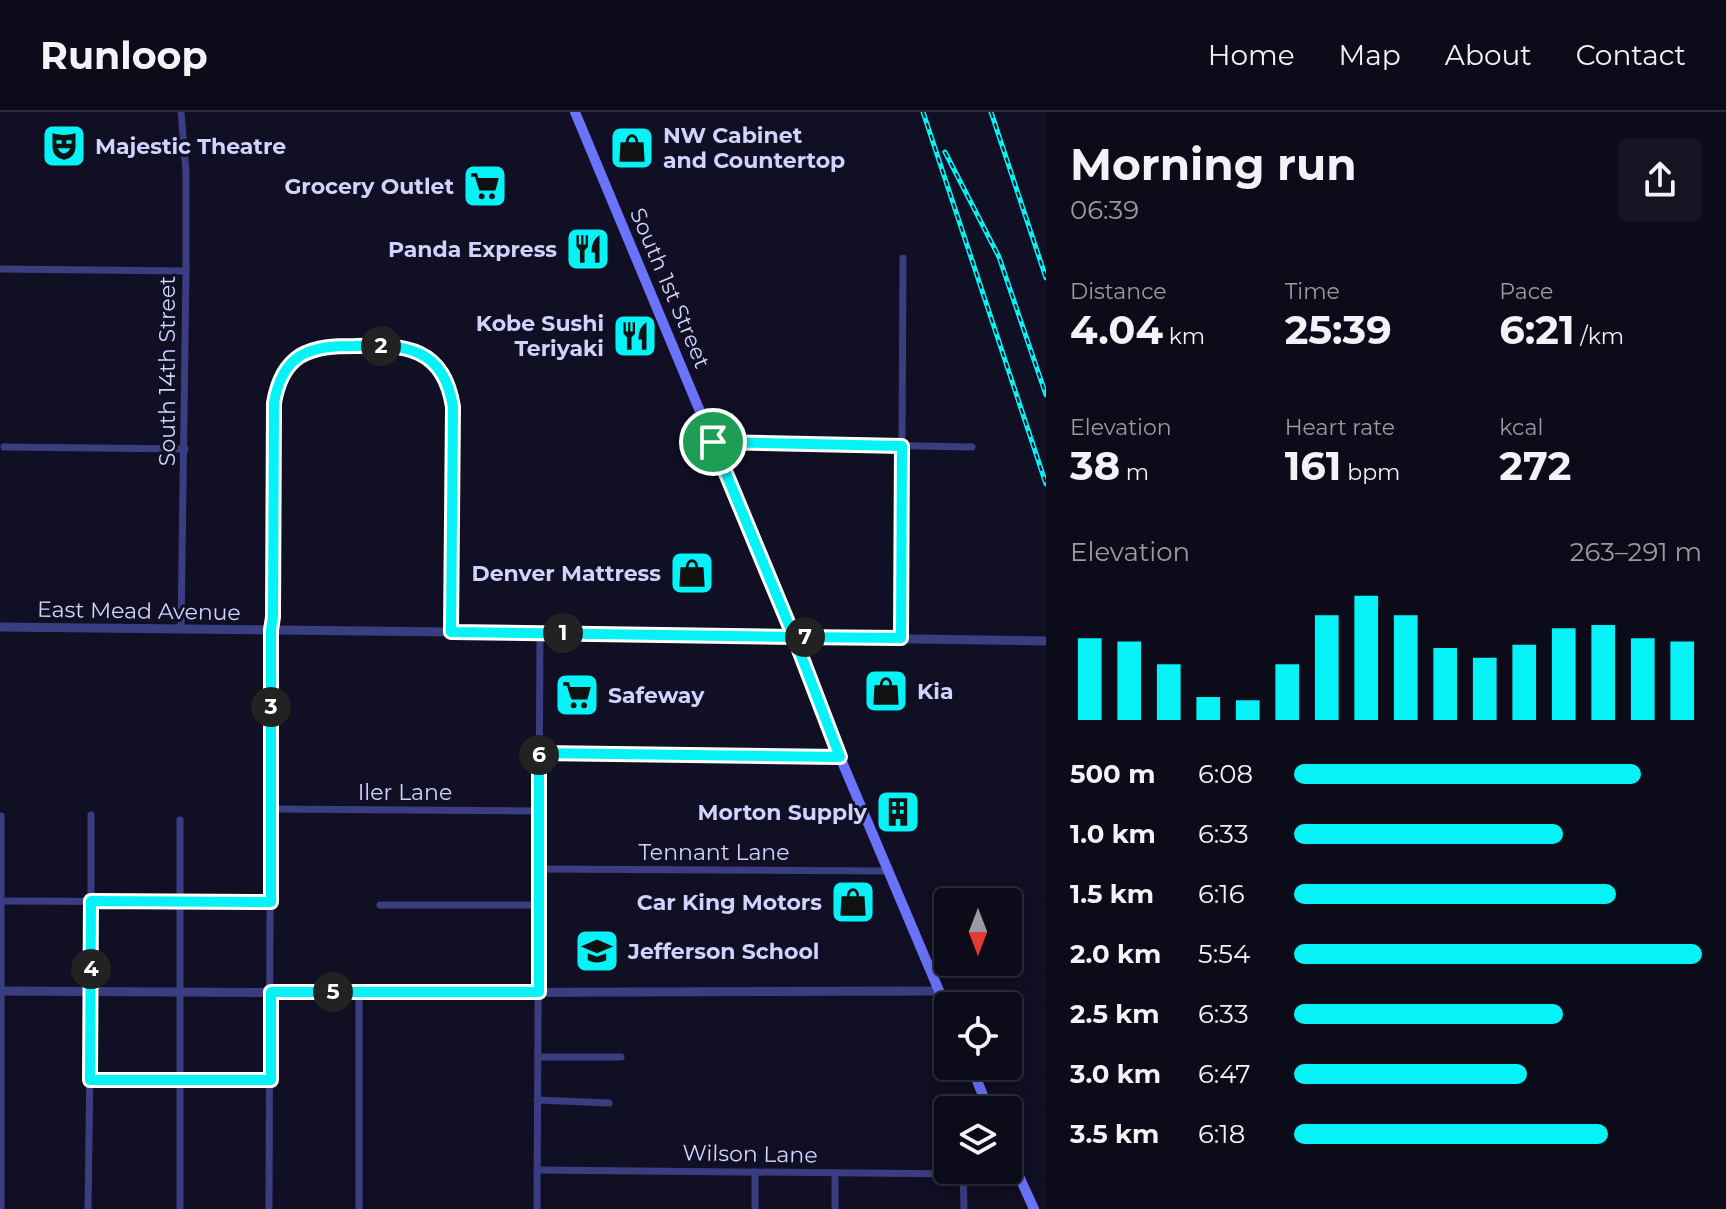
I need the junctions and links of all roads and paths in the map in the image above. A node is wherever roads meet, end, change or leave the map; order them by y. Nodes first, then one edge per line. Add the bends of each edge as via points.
1 (181, 112) edge
2 (575, 112) edge
3 (903, 258) dead end
4 (0, 269) edge
5 (186, 271) junction
6 (713, 442) junction
7 (902, 446) junction
8 (4, 447) dead end
9 (972, 447) dead end
10 (185, 449) junction
11 (0, 627) edge
12 (181, 630) junction
13 (271, 630) junction
14 (451, 632) junction
15 (540, 633) junction
16 (794, 637) junction
17 (901, 638) junction
18 (1046, 641) edge
19 (539, 753) junction
20 (840, 757) junction
21 (270, 809) junction
22 (539, 811) junction
23 (91, 815) dead end
24 (1, 816) edge
25 (180, 820) dead end
26 (539, 869) junction
27 (889, 871) junction
28 (1, 901) edge
29 (91, 901) junction
30 (180, 901) junction
31 (271, 902) junction
32 (380, 905) dead end
33 (539, 905) junction
34 (1, 991) edge
35 (91, 991) junction
36 (939, 991) joint
37 (180, 992) junction
38 (271, 992) junction
39 (539, 992) junction
40 (359, 993) junction
41 (538, 1057) junction
42 (621, 1057) dead end
43 (90, 1080) junction
44 (180, 1080) junction
45 (271, 1080) junction
46 (537, 1100) junction
47 (609, 1103) dead end
48 (537, 1170) junction
49 (755, 1172) junction
50 (934, 1172) edge
51 (835, 1173) junction
52 (1022, 1183) edge
53 (963, 1184) edge
54 (1, 1209) edge
55 (88, 1209) edge
56 (180, 1209) edge
57 (269, 1209) edge
58 (359, 1209) edge
59 (537, 1209) edge
60 (755, 1209) edge
61 (835, 1209) edge
62 (964, 1209) edge
63 (1034, 1209) edge

1 - 5 street, South 14th Street
2 - 6 main road, South 1st Street
3 - 7 street
4 - 5 street
5 - 10 street, South 14th Street
6 - 7 street
6 - 16 main road, South 1st Street
7 - 9 street
7 - 17 street
8 - 10 street
10 - 12 street, South 14th Street
11 - 12 street, East Mead Avenue
12 - 13 street, East Mead Avenue
13 - 14 street, East Mead Avenue
13 - 14 street via 274,403 279,381 308,352 400,346 426,357 451,395
13 - 21 street
14 - 15 street, East Mead Avenue
15 - 16 street, East Mead Avenue
15 - 19 street
16 - 17 street, East Mead Avenue
16 - 20 main road, South 1st Street
17 - 18 street, East Mead Avenue
19 - 20 street
19 - 22 street
20 - 27 main road, South 1st Street
21 - 22 street, Iler Lane
21 - 31 street
22 - 26 street
23 - 29 street
24 - 28 street
25 - 30 street
26 - 27 street, Tennant Lane
26 - 33 street
27 - 36 main road, South 1st Street
28 - 29 street
28 - 34 street
29 - 30 street
29 - 35 street
30 - 31 street
30 - 37 street
31 - 38 street
32 - 33 street
33 - 39 street
34 - 35 street
34 - 54 street
35 - 37 street
35 - 43 street
36 - 39 street
37 - 38 street
37 - 44 street
38 - 40 street
38 - 45 street
39 - 40 street
39 - 41 street
40 - 58 street
41 - 42 street
41 - 46 street
43 - 44 street
43 - 55 street
44 - 45 street
44 - 56 street
45 - 57 street
46 - 47 street
46 - 48 street
48 - 49 street, Wilson Lane
48 - 59 street
49 - 51 street, Wilson Lane
49 - 60 street
50 - 51 street, Wilson Lane
51 - 61 street
52 - 63 main road
53 - 62 street

